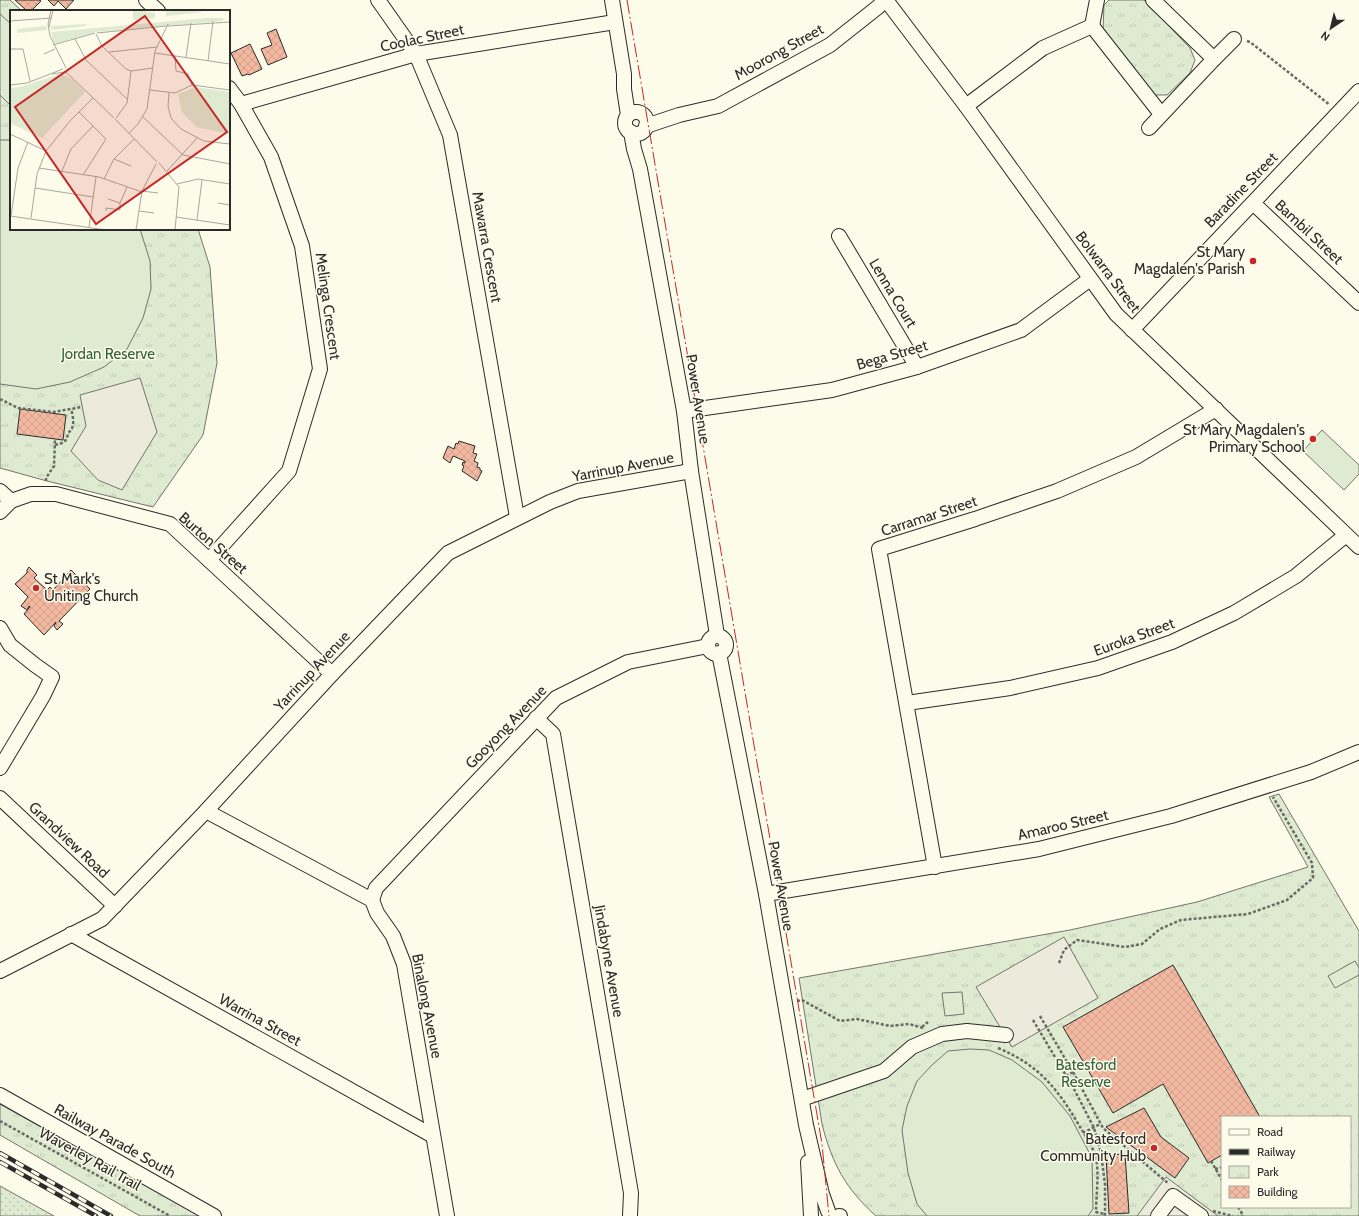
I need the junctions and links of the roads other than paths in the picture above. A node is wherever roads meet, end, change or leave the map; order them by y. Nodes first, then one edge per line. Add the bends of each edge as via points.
1 (146, 0) edge
2 (378, 0) edge
3 (612, 0) edge
4 (1097, 0) edge
5 (1153, 0) edge
6 (880, 2) edge
7 (157, 10) edge
8 (615, 22) junction
9 (1092, 26) junction
10 (1234, 39) road end
11 (416, 54) junction
12 (1214, 59) junction
13 (230, 89) edge
14 (1359, 91) edge
15 (241, 104) junction
16 (966, 106) junction
17 (1161, 114) junction
18 (639, 122) junction
19 (1149, 128) dead end
20 (1253, 203) junction
21 (839, 236) dead end
22 (1090, 279) junction
23 (1359, 303) edge
24 (1132, 330) junction
25 (917, 367) junction
26 (1216, 409) junction
27 (684, 411) junction
28 (692, 471) junction
29 (0, 491) edge
30 (11, 501) junction
31 (0, 512) edge
32 (517, 517) junction
33 (1346, 535) junction
34 (1359, 547) edge
35 (209, 560) junction
36 (0, 628) edge
37 (715, 645) junction
38 (332, 674) junction
39 (907, 703) junction
40 (536, 718) junction
41 (1358, 755) edge
42 (0, 768) edge
43 (0, 798) edge
44 (206, 811) junction
45 (935, 867) junction
46 (766, 894) junction
47 (372, 900) junction
48 (115, 906) junction
49 (72, 934) junction
50 (0, 970) edge
51 (1006, 1035) dead end
52 (0, 1095) edge
53 (802, 1099) junction
54 (806, 1126) junction
55 (433, 1136) junction
56 (1205, 1213) edge
57 (832, 1215) edge
58 (214, 1216) edge
59 (447, 1216) edge
60 (630, 1216) edge
61 (811, 1216) edge
62 (1158, 1216) edge

1 - 7 street
2 - 11 street, Mawarra Crescent
3 - 8 street, Power Avenue
4 - 9 street
5 - 12 street
6 - 16 street, Bolwarra Street
6 - 18 street, Moorong Street via 830,45 718,106
8 - 11 street, Coolac Street
8 - 18 street, Power Avenue via 624,74
9 - 16 street via 1043,48
9 - 17 street
10 - 12 street
11 - 15 street, Coolac Street
11 - 32 street, Mawarra Crescent via 450,135
12 - 17 street
13 - 15 street, Melinga Crescent
14 - 20 street, Baradine Street
15 - 35 street, Melinga Crescent via 271,157 302,246 320,368 289,470
16 - 22 street, Bolwarra Street
17 - 19 street
18 - 27 street, Power Avenue via 643,157 640,169
20 - 23 street, Bambil Street
20 - 24 street, Baradine Street
21 - 25 street, Lenna Court
22 - 24 street, Bolwarra Street via 1116,314
22 - 25 street, Bega Street via 1021,330
24 - 26 street, Bolwarra Street
25 - 27 street, Bega Street via 832,390
26 - 33 street, Bolwarra Street
26 - 39 street, Carramar Street via 1136,457 1057,491 879,549
27 - 28 street, Power Avenue
28 - 32 street, Yarrinup Avenue via 578,491
28 - 37 street, Power Avenue
29 - 30 street
30 - 31 street
30 - 35 street, Burton Street via 31,494 56,494 170,524
32 - 38 street, Yarrinup Avenue via 448,553
33 - 34 street, Bolwarra Street
33 - 39 street, Euroka Street via 1296,576 1234,613 1172,642 1098,668 1010,688
35 - 38 street, Burton Street
36 - 42 street via 10,645 52,676 43,696
37 - 40 street, Gooyong Avenue via 628,662 556,698
37 - 46 street, Power Avenue
38 - 44 street, Yarrinup Avenue
39 - 45 street, Carramar Street
40 - 47 street, Gooyong Avenue via 376,888
40 - 60 street, Jindabyne Avenue via 553,734 631,1193
41 - 45 street, Amaroo Street via 1171,816 1039,849
43 - 48 street, Grandview Road
44 - 47 street
44 - 48 street, Yarrinup Avenue
45 - 46 street, Amaroo Street
46 - 53 street, Power Avenue
47 - 55 street, Binalong Avenue via 377,914 393,936 404,964
48 - 49 street, Yarrinup Avenue via 102,919
49 - 50 street, Yarrinup Avenue
49 - 55 street, Warrina Street
51 - 53 street via 967,1031 942,1034 912,1046 884,1071
52 - 58 street, Railway Parade South
53 - 54 street, Power Avenue
54 - 57 street, Power Avenue via 822,1194
54 - 61 street, Power Avenue
55 - 59 street, Binalong Avenue
56 - 62 street via 1173,1196

